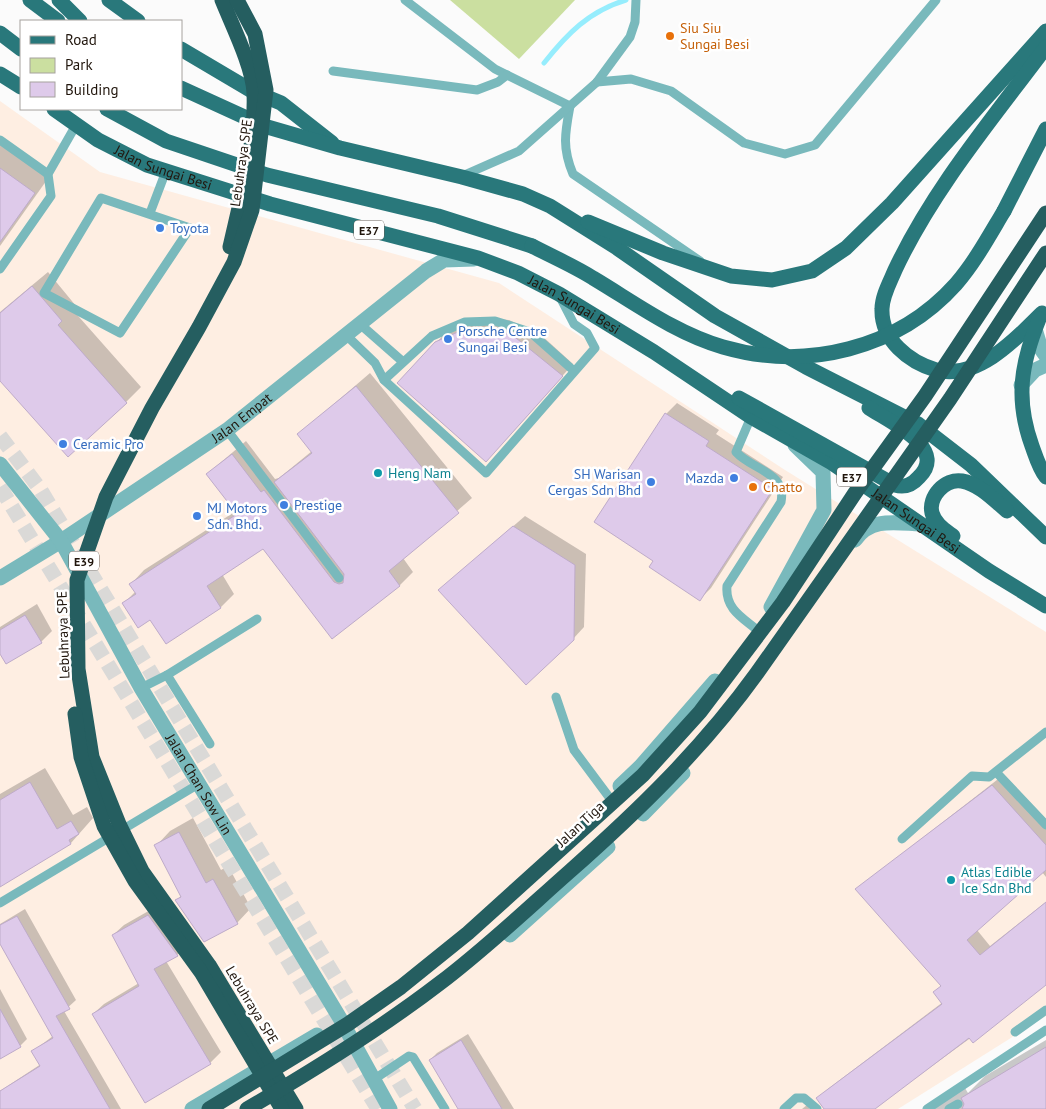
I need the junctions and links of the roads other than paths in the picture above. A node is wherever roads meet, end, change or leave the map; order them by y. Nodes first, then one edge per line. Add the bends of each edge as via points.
1 (30, 0) edge
2 (59, 0) edge
3 (222, 0) edge
4 (237, 0) edge
5 (405, 0) edge
6 (636, 0) edge
7 (936, 0) edge
8 (111, 2) edge
9 (57, 20) edge
10 (79, 20) edge
11 (137, 20) edge
12 (1046, 31) edge
13 (0, 33) edge
14 (1046, 47) edge
15 (20, 48) edge
16 (182, 50) edge
17 (333, 71) dead end
18 (0, 74) edge
19 (507, 75) junction
20 (596, 82) junction
21 (20, 86) edge
22 (182, 88) edge
23 (570, 106) junction
24 (55, 110) edge
25 (109, 110) edge
26 (76, 125) junction
27 (1046, 129) edge
28 (0, 140) edge
29 (340, 148) junction
30 (166, 171) junction
31 (48, 174) junction
32 (462, 176) junction
33 (550, 206) junction
34 (150, 213) junction
35 (1046, 213) edge
36 (1046, 253) edge
37 (478, 258) junction
38 (0, 270) edge
39 (713, 270) junction
40 (559, 294) junction
41 (1044, 309) edge
42 (361, 325) junction
43 (1035, 330) junction
44 (347, 336) junction
45 (654, 352) junction
46 (1046, 356) edge
47 (402, 361) junction
48 (1046, 365) edge
49 (806, 366) junction
50 (574, 371) junction
51 (384, 380) junction
52 (1021, 385) junction
53 (751, 417) junction
54 (226, 430) junction
55 (790, 440) junction
56 (0, 464) edge
57 (1046, 477) edge
58 (920, 524) junction
59 (1046, 537) edge
60 (61, 541) junction
61 (1046, 543) edge
62 (0, 578) edge
63 (339, 578) dead end
64 (1044, 604) edge
65 (258, 619) dead end
66 (756, 629) junction
67 (167, 675) junction
68 (141, 688) junction
69 (556, 697) dead end
70 (1046, 732) edge
71 (210, 744) dead end
72 (996, 772) junction
73 (197, 786) junction
74 (609, 797) junction
75 (1046, 825) edge
76 (902, 839) dead end
77 (0, 903) edge
78 (1046, 1010) edge
79 (340, 1020) junction
80 (1046, 1030) edge
81 (1015, 1032) dead end
82 (356, 1050) junction
83 (373, 1080) junction
84 (958, 1104) dead end
85 (192, 1109) edge
86 (209, 1109) edge
87 (247, 1109) edge
88 (255, 1109) edge
89 (282, 1109) edge
90 (296, 1109) edge
91 (390, 1109) edge
92 (445, 1109) edge
93 (784, 1109) edge
94 (817, 1109) edge
95 (928, 1109) edge
96 (949, 1109) edge

1 - 9 main road
2 - 10 main road
3 - 89 highway, Lebuhraya SPE / E39, bridge via 240,42 254,92 240,205 228,256 142,406 97,494 69,578 68,672 81,757 104,826 135,881 201,972
4 - 90 highway, Lebuhraya SPE / E39, bridge via 255,34 266,90 252,210 234,262 106,497 77,580 78,669 92,757 142,871 209,965
5 - 19 lane
6 - 20 lane via 635,22 630,37
7 - 20 lane via 815,145 785,154 744,143 671,91 631,79
8 - 11 main road
12 - 39 main road via 892,203 846,248 812,271 772,280 731,276
13 - 15 main road
14 - 41 main road via 961,160 933,203 907,246 887,288 882,309 893,343 904,354 938,370 959,370 993,357 1010,345
16 - 29 main road via 252,91 280,103
17 - 19 lane via 478,90
18 - 21 main road
19 - 23 lane
20 - 23 lane
22 - 29 main road via 264,126
23 - 32 lane via 519,151
23 - 39 lane via 564,142 573,174
24 - 26 main road, Jalan Sungai Besi / E37
25 - 27 main road, bridge via 166,141 267,175 438,216 532,246 684,331 722,347 787,357 861,347 895,333 926,314 956,284 978,255
26 - 30 main road, Jalan Sungai Besi / E37 via 98,140
26 - 31 lane
28 - 31 lane
29 - 32 main road
30 - 34 lane
30 - 37 main road, Jalan Sungai Besi / E37 via 270,204
31 - 38 lane via 51,196
32 - 33 main road via 523,194
33 - 39 main road
33 - 49 main road via 715,316
34 - 34 lane via 190,228 120,333 44,293 101,198
35 - 86 highway, bridge via 777,610 700,712 643,775 468,933 401,987 348,1024
36 - 87 highway, bridge via 950,399 746,687 666,782 597,847 440,983 324,1064
37 - 40 main road, Jalan Sungai Besi / E37 via 518,273
37 - 42 street, Jalan Empat via 444,260 426,270
40 - 45 main road, Jalan Sungai Besi / E37
40 - 50 lane via 574,324 587,332 595,348
41 - 43 main road
42 - 44 street, Jalan Empat
42 - 47 lane
43 - 46 street
43 - 52 main road
44 - 51 lane via 375,364
44 - 54 street, Jalan Empat
45 - 49 main road via 895,485 906,486 918,479 928,459 924,447
45 - 53 main road, Jalan Sungai Besi / E37
47 - 50 lane via 432,336 465,322 495,320 530,332
47 - 51 lane
48 - 52 street via 1035,370
49 - 59 main road via 918,424 971,465
50 - 51 lane via 486,473
52 - 57 main road via 1023,422
53 - 55 main road, Jalan Sungai Besi / E37
53 - 66 lane via 736,452 779,482 783,493 781,502 728,586 728,600 733,611
54 - 60 street, Jalan Empat
54 - 63 lane
55 - 58 main road, Jalan Sungai Besi / E37 via 832,463
55 - 66 street, Jalan Tiga via 822,472 824,510 778,597
56 - 60 street, Jalan Chan Sow Lin
58 - 64 main road, Jalan Sungai Besi / E37
58 - 82 street via 881,522 861,531 753,688 666,791 553,898 477,962
60 - 62 street, Jalan Empat
60 - 68 street, Jalan Chan Sow Lin
61 - 64 main road via 970,483 960,480 944,485 932,505 932,513 940,526
65 - 67 lane
66 - 74 street, Jalan Tiga via 688,714
67 - 68 lane
67 - 71 lane
68 - 73 street, Jalan Chan Sow Lin
69 - 74 lane via 574,750
70 - 72 lane
72 - 75 lane
72 - 76 lane via 989,777 972,776
73 - 77 lane
73 - 79 street, Jalan Chan Sow Lin
74 - 79 street, Jalan Tiga via 435,954
78 - 81 lane
79 - 82 street, Jalan Chan Sow Lin
79 - 85 street, Jalan Tiga
80 - 95 lane
82 - 83 street, Jalan Chan Sow Lin
82 - 88 street
83 - 91 street, Jalan Chan Sow Lin
83 - 92 lane via 409,1056 413,1057
84 - 96 lane
93 - 94 lane via 796,1098 804,1098

